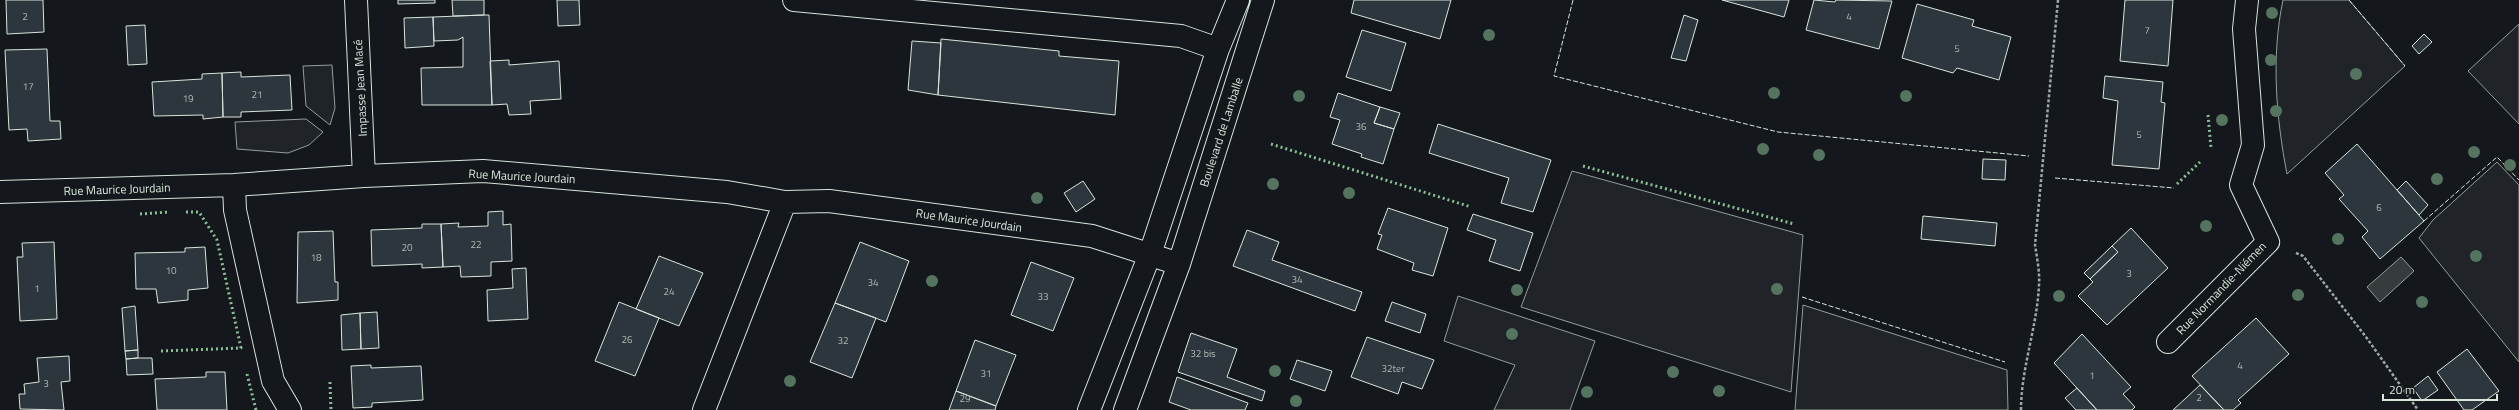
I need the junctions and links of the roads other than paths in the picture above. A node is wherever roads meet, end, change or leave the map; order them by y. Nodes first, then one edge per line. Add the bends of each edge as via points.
1 (356, 0) edge
2 (794, 0) edge
3 (1238, 0) edge
4 (1263, 0) edge
5 (2247, 0) edge
6 (1218, 49) junction
7 (364, 176) junction
8 (234, 185) junction
9 (0, 192) edge
10 (785, 202) junction
11 (1150, 254) junction
12 (1179, 264) junction
13 (2168, 342) dead end
14 (290, 410) edge
15 (704, 410) edge
16 (1089, 410) edge
17 (1125, 410) edge

1 - 7 street, Impasse Jean Macé
2 - 6 street via 1181,36
3 - 6 street
4 - 12 street, Boulevard de Lamballe
5 - 13 street, Rue Normandie-Niémen via 2244,29 2253,145 2241,184 2268,242
6 - 11 street
7 - 8 street, Rue Maurice Jourdain
7 - 10 street, Rue Maurice Jourdain via 483,171 727,192
8 - 9 street, Rue Maurice Jourdain
8 - 14 street via 235,210 273,380
10 - 11 street, Rue Maurice Jourdain via 829,201 1092,236
10 - 15 street
11 - 12 street
11 - 16 street
12 - 17 street, Boulevard de Lamballe

